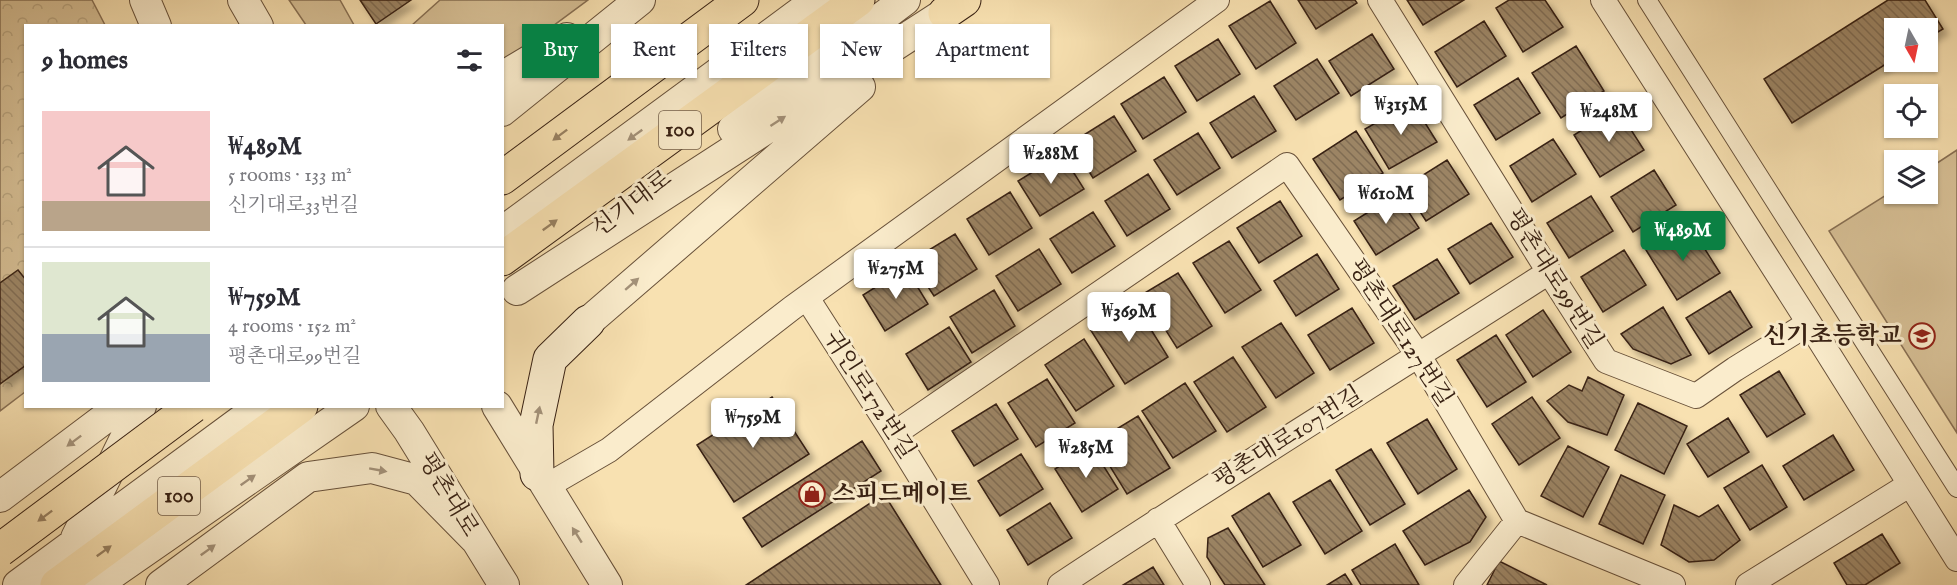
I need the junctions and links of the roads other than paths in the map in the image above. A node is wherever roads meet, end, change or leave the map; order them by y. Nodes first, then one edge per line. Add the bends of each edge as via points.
1 (145, 0) edge
2 (243, 0) edge
3 (628, 0) edge
4 (640, 0) edge
5 (742, 0) edge
6 (817, 0) edge
7 (858, 0) edge
8 (905, 0) edge
9 (1217, 0) edge
10 (1380, 0) edge
11 (1603, 0) edge
12 (1647, 0) edge
13 (958, 4) edge
14 (155, 24) edge
15 (257, 24) edge
16 (504, 76) edge
17 (504, 109) edge
18 (504, 177) edge
19 (504, 231) edge
20 (504, 258) edge
21 (1549, 272) junction
22 (510, 296) edge
23 (807, 298) junction
24 (588, 322) joint
25 (1809, 323) junction
26 (1419, 356) junction
27 (118, 408) edge
28 (140, 408) edge
29 (191, 408) edge
30 (258, 408) edge
31 (298, 408) edge
32 (351, 408) edge
33 (392, 408) edge
34 (497, 408) edge
35 (894, 434) junction
36 (542, 480) junction
37 (1909, 485) junction
38 (1957, 488) edge
39 (0, 497) edge
40 (1158, 520) junction
41 (1517, 521) junction
42 (475, 539) junction
43 (74, 543) junction
44 (0, 550) edge
45 (1957, 559) edge
46 (18, 585) edge
47 (57, 585) edge
48 (96, 585) edge
49 (161, 585) edge
50 (504, 585) edge
51 (608, 585) edge
52 (987, 585) edge
53 (1060, 585) edge
54 (1198, 585) edge
55 (1466, 585) edge
56 (1673, 585) edge
57 (1748, 585) edge

1 - 14 street
2 - 15 street
3 - 16 street
4 - 17 street
5 -> 18 highway
6 -> 19 street
20 -> 7 highway, 100
8 - 22 street, 신기대로
9 - 23 street
10 - 21 street, 평촌대로99번길
11 - 25 street
12 - 38 street
22 -> 13 street
24 -> 13 street
21 - 25 street, 평촌대로99번길 via 1606,361 1696,396
21 - 26 street, 평촌대로107번길
23 - 35 street, 귀인로172번길
23 - 36 street via 609,450
36 -> 24 main road via 536,425 550,358
25 - 37 street
26 - 35 street, 평촌대로127번길 via 1287,165
26 - 40 street, 평촌대로107번길
26 - 41 street, 평촌대로127번길
27 -> 39 street
28 - 43 street
29 -> 44 highway, 100, bridge
30 - 43 street
47 -> 31 highway, 100
48 -> 32 street
33 - 42 street, 평촌대로
34 - 36 street
35 - 52 street, 귀인로172번길
51 -> 36 street
37 - 45 street
37 - 57 street
40 - 53 street, 평촌대로107번길
40 - 54 street
41 - 55 street
41 - 56 street
49 -> 42 street via 308,477 372,468 417,480
42 - 50 street, 평촌대로
43 - 46 street

